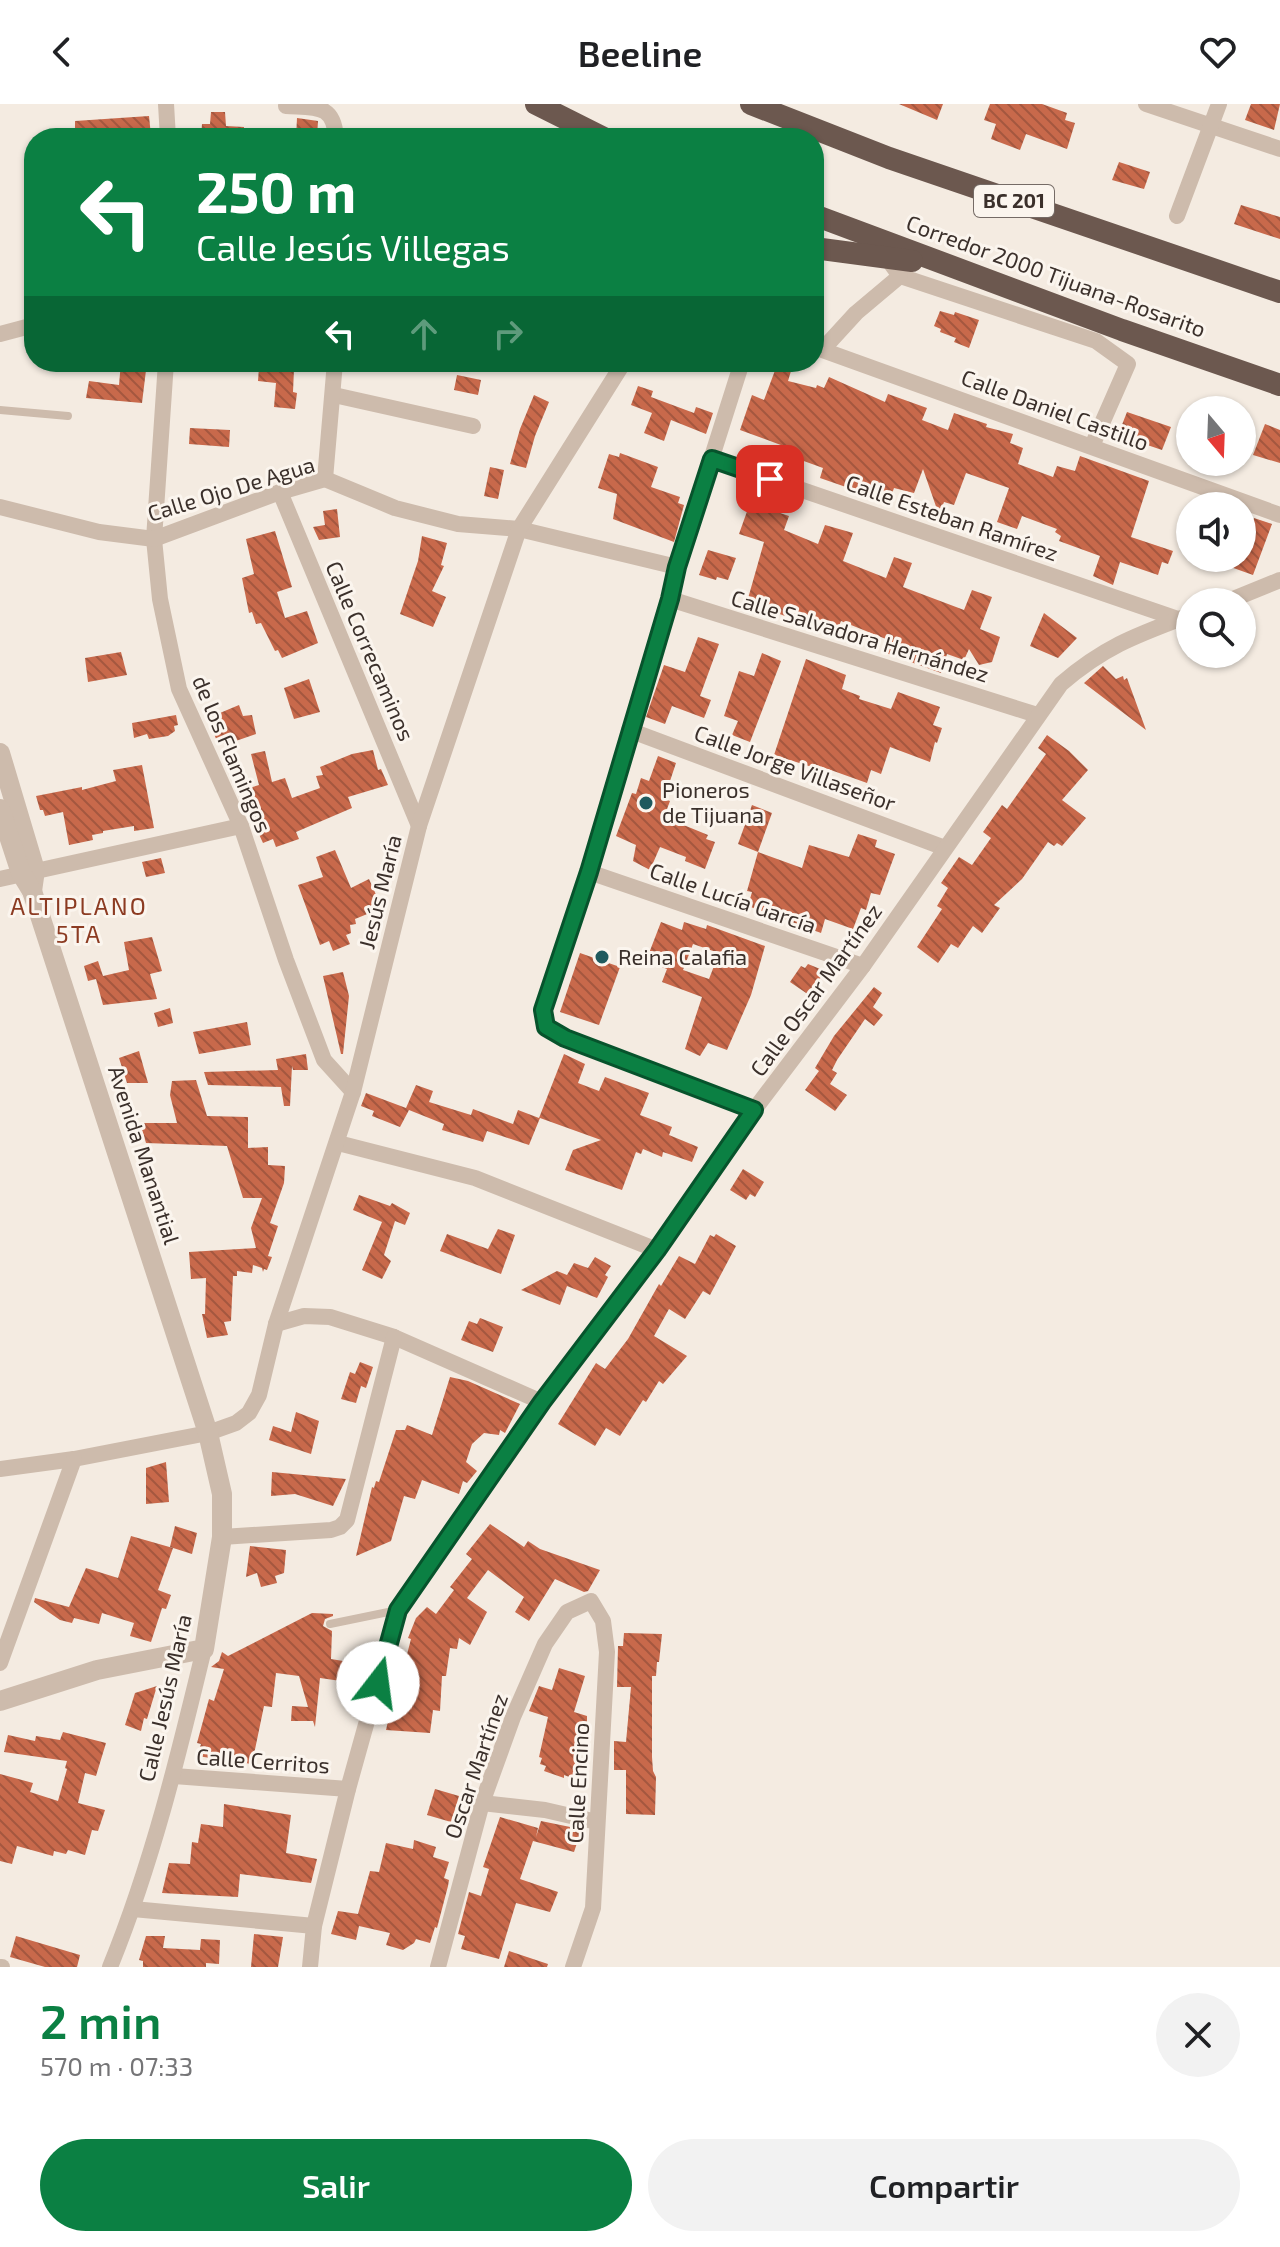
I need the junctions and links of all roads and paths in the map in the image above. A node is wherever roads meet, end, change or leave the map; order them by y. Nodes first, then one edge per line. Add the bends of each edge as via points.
1 (166, 104) edge
2 (536, 104) edge
3 (751, 104) edge
4 (1146, 104) edge
5 (1219, 104) edge
6 (286, 106) edge
7 (1212, 125) junction
8 (167, 128) edge
9 (335, 128) edge
10 (584, 128) edge
11 (812, 128) edge
12 (824, 133) edge
13 (1280, 149) edge
14 (1177, 216) dead end
15 (824, 219) edge
16 (824, 250) edge
17 (950, 266) junction
18 (894, 267) junction
19 (1280, 292) edge
20 (24, 328) edge
21 (0, 334) edge
22 (824, 343) edge
23 (824, 350) edge
24 (165, 372) edge
25 (335, 372) edge
26 (618, 372) edge
27 (739, 372) edge
28 (1280, 385) edge
29 (334, 395) junction
30 (0, 410) edge
31 (68, 416) dead end
32 (473, 426) dead end
33 (1092, 446) junction
34 (712, 459) junction
35 (325, 479) junction
36 (280, 492) junction
37 (0, 507) edge
38 (1280, 515) edge
39 (519, 529) junction
40 (154, 539) junction
41 (677, 567) junction
42 (1280, 580) edge
43 (1256, 590) edge
44 (670, 599) junction
45 (1176, 614) edge
46 (1176, 620) edge
47 (1037, 715) junction
48 (629, 730) junction
49 (0, 753) edge
50 (0, 809) edge
51 (241, 826) junction
52 (419, 826) junction
53 (945, 848) junction
54 (28, 872) junction
55 (589, 872) junction
56 (0, 879) edge
57 (863, 966) junction
58 (353, 1092) junction
59 (754, 1110) junction
60 (338, 1143) junction
61 (657, 1250) junction
62 (276, 1324) junction
63 (394, 1337) junction
64 (542, 1402) junction
65 (208, 1433) junction
66 (74, 1459) junction
67 (0, 1469) edge
68 (222, 1537) junction
69 (591, 1601) joint
70 (398, 1610) junction
71 (330, 1624) dead end
72 (204, 1649) junction
73 (0, 1663) edge
74 (0, 1701) edge
75 (174, 1776) junction
76 (348, 1789) junction
77 (482, 1803) junction
78 (597, 1822) junction
79 (133, 1909) junction
80 (314, 1926) junction
81 (110, 1967) edge
82 (310, 1967) edge
83 (438, 1967) edge
84 (573, 1967) edge

1 - 8 street
2 - 10 highway
3 - 11 highway, BC 201
4 - 7 street
5 - 7 street
6 - 9 street via 324,109
7 - 13 street
7 - 14 street
12 - 19 highway, BC 201
15 - 17 highway, Corredor 2000 Tijuana-Rosarito
16 - 18 highway
17 - 18 highway
17 - 28 highway, Corredor 2000 Tijuana-Rosarito
18 - 22 street
18 - 33 street via 1096,341 1128,364
20 - 21 street
23 - 33 street, Calle Daniel Castillo
24 - 40 street, de los Flamingos
25 - 29 street
26 - 39 street, Jesús María
27 - 34 street
29 - 32 street
29 - 35 street
30 - 31 lane
33 - 38 street, Calle Daniel Castillo
34 - 41 street
34 - 45 street, Calle Esteban Ramírez
35 - 36 street, Calle Ojo De Agua
35 - 39 street, Calle Ojo De Agua via 395,508 458,524
36 - 40 street, Calle Ojo De Agua
36 - 52 street, Calle Correcaminos
37 - 40 street, Calle Ojo De Agua via 99,532
39 - 41 street, Calle Ojo De Agua
39 - 52 street, Jesús María
40 - 51 street, de los Flamingos via 179,689
41 - 44 street
42 - 43 street
44 - 47 street, Calle Salvadora Hernández
44 - 48 street
46 - 47 street, Calle Oscar Martínez via 1087,661
47 - 53 street, Calle Oscar Martínez
48 - 53 street, Calle Jorge Villaseñor
48 - 55 street
49 - 54 street, Avenida Manantial
50 - 54 street, Avenida Manantial
51 - 54 street
51 - 58 street, de los Flamingos via 324,1060
52 - 58 street, Jesús María
53 - 57 street, Calle Oscar Martínez
54 - 56 street
54 - 65 street, Avenida Manantial
55 - 57 street, Calle Lucía García
55 - 59 street via 543,1010 546,1027
57 - 59 street, Calle Oscar Martínez
58 - 60 street, Jesús María
59 - 61 street, Calle Oscar Martínez
60 - 61 street via 475,1178
60 - 62 street, Jesús María
61 - 64 street, Calle Oscar Martínez
62 - 63 street via 304,1316 330,1317
62 - 65 street, Jesús María via 259,1395 249,1413
63 - 64 street
63 - 68 street via 347,1520 340,1527
64 - 70 street, Calle Oscar Martínez
65 - 66 street, Jesús María
65 - 68 street, Calle Jesús María via 222,1494
66 - 67 street, Jesús María
66 - 73 street
68 - 72 street, Calle Jesús María
69 - 77 street, Oscar Martínez via 567,1612 545,1644
69 - 78 street, Calle Encino via 603,1621 607,1652
70 - 71 lane
70 - 76 street, Calle Oscar Martínez
72 - 74 street via 97,1670
72 - 75 street, Calle Jesús María
75 - 76 street, Calle Cerritos
75 - 79 street, Calle Jesús María
76 - 80 street, Calle Oscar Martínez
77 - 78 street
77 - 83 street, Oscar Martínez
78 - 84 street, Calle Encino via 593,1908
79 - 80 street
79 - 81 street, Calle Jesús María
80 - 82 street, Calle Oscar Martínez

